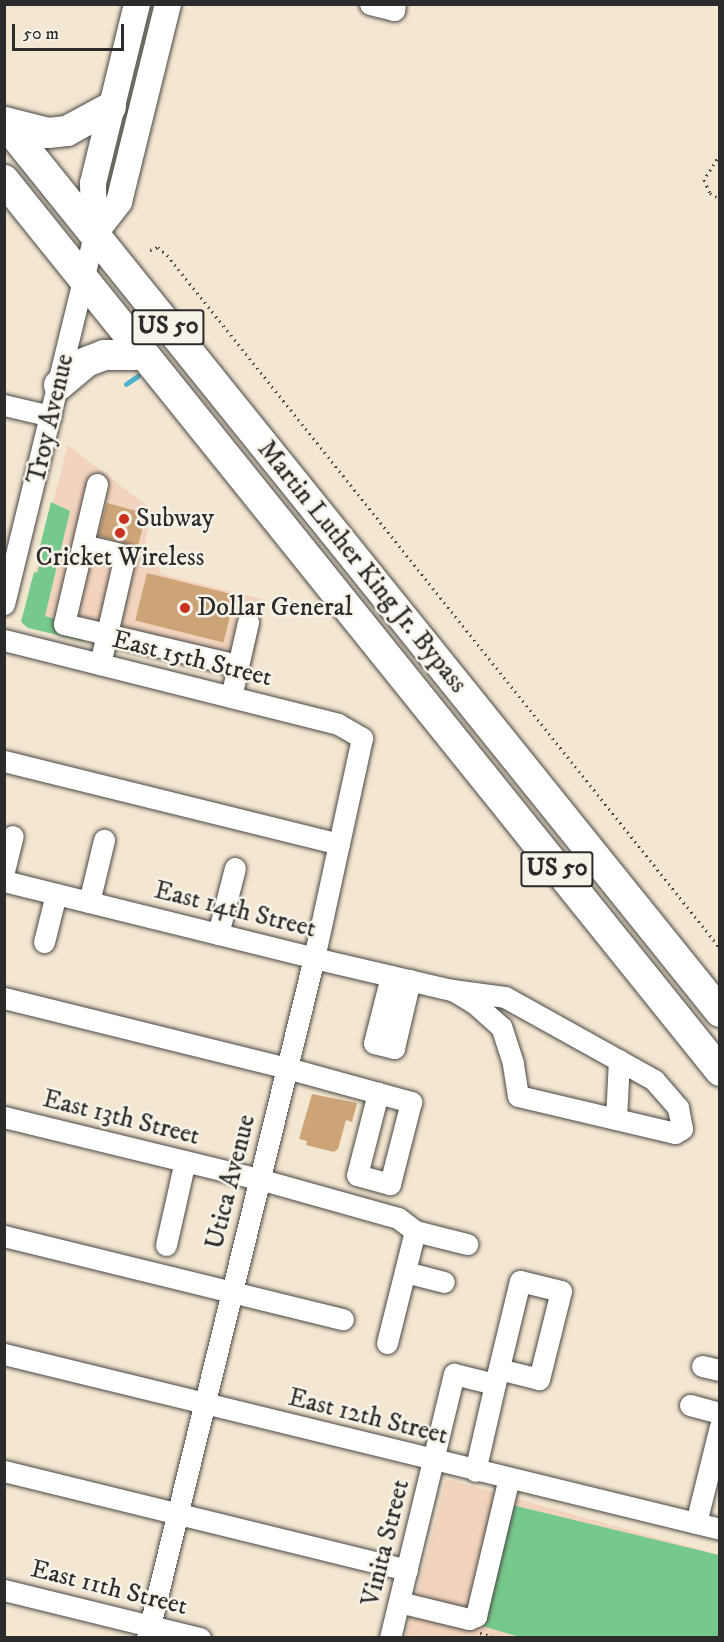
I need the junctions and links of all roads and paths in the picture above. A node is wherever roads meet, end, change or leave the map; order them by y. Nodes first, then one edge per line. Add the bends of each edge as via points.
1 (137, 4) edge
2 (168, 4) edge
3 (370, 4) edge
4 (395, 4) edge
5 (111, 107) junction
6 (5, 122) edge
7 (720, 154) edge
8 (4, 180) edge
9 (720, 199) edge
10 (94, 234) junction
11 (150, 250) dead end
12 (83, 280) junction
13 (141, 355) junction
14 (59, 385) junction
15 (4, 405) edge
16 (51, 416) junction
17 (98, 484) dead end
18 (14, 527) edge
19 (83, 545) junction
20 (4, 603) edge
21 (248, 621) dead end
22 (107, 634) junction
23 (4, 640) edge
24 (100, 664) junction
25 (238, 664) junction
26 (231, 697) junction
27 (362, 738) joint
28 (4, 761) edge
29 (13, 836) dead end
30 (104, 840) dead end
31 (339, 844) junction
32 (235, 868) dead end
33 (4, 871) edge
34 (4, 881) edge
35 (57, 894) junction
36 (89, 902) junction
37 (218, 934) junction
38 (44, 942) dead end
39 (720, 948) edge
40 (314, 958) junction
41 (452, 990) junction
42 (4, 998) edge
43 (720, 1012) edge
44 (619, 1060) junction
45 (287, 1068) junction
46 (720, 1071) edge
47 (378, 1093) junction
48 (4, 1117) edge
49 (616, 1119) junction
50 (185, 1161) junction
51 (259, 1179) junction
52 (415, 1232) junction
53 (4, 1236) edge
54 (166, 1245) dead end
55 (467, 1245) dead end
56 (405, 1272) junction
57 (444, 1282) dead end
58 (231, 1292) junction
59 (343, 1319) dead end
60 (387, 1343) dead end
61 (4, 1354) edge
62 (497, 1377) junction
63 (203, 1404) junction
64 (690, 1405) dead end
65 (720, 1413) edge
66 (720, 1426) edge
67 (434, 1461) junction
68 (4, 1471) edge
69 (475, 1471) junction
70 (508, 1478) junction
71 (177, 1514) junction
72 (696, 1523) junction
73 (720, 1529) edge
74 (407, 1570) junction
75 (4, 1590) edge
76 (399, 1602) junction
77 (149, 1632) edge
78 (200, 1638) edge
79 (390, 1638) edge

1 - 5 main road, Troy Avenue
2 - 10 main road, Troy Avenue via 119,202
3 - 4 street via 394,10
5 - 6 highway via 67,131 48,133
5 - 10 main road, Troy Avenue via 93,183
6 - 10 highway, Martin Luther King Jr. Bypass / US 50
7 - 9 path via 705,180 710,193
8 - 12 highway, Martin Luther King Jr. Bypass / US 50
10 - 12 street, Troy Avenue
10 - 43 highway, Martin Luther King Jr. Bypass / US 50
11 - 39 path via 158,247 167,255
12 - 13 highway, Martin Luther King Jr. Bypass / US 50
12 - 14 street, Troy Avenue
13 - 14 highway via 104,355 86,362
13 - 46 highway, Martin Luther King Jr. Bypass / US 50
14 - 16 street, Troy Avenue
15 - 16 street
16 - 18 street, Troy Avenue
17 - 19 street
18 - 20 street, Troy Avenue
19 - 22 street via 125,555
19 - 22 street via 64,624
21 - 25 street
22 - 24 street
22 - 25 street
23 - 24 street, East 15th Street
24 - 26 street, East 15th Street
25 - 26 street
26 - 27 street, East 15th Street via 338,724
27 - 31 street, Utica Avenue
28 - 31 street
29 - 33 street
30 - 36 street
31 - 40 street, Utica Avenue
32 - 37 street
34 - 35 street, East 14th Street
35 - 36 street, East 14th Street
35 - 38 street
36 - 37 street, East 14th Street
37 - 40 street, East 14th Street
40 - 41 street, East 14th Street
40 - 45 street, Utica Avenue
41 - 44 street via 506,997
41 - 49 street via 501,1027 513,1063 518,1096
42 - 45 street
44 - 49 street
44 - 49 street via 654,1080 678,1108 683,1124 675,1133
45 - 47 street
45 - 51 street, Utica Avenue
47 - 47 street via 357,1175 390,1184 411,1102
48 - 50 street, East 13th Street
50 - 51 street, East 13th Street
50 - 54 street
51 - 52 street, East 13th Street via 398,1218
51 - 58 street, Utica Avenue
52 - 55 street
52 - 56 street
53 - 58 street
56 - 57 street
56 - 60 street
58 - 59 street
58 - 63 street, Utica Avenue
61 - 63 street, East 12th Street
62 - 62 street via 520,1281 561,1291 539,1379
62 - 67 street, Vinita Street via 454,1374
62 - 69 street
63 - 67 street, East 12th Street
63 - 71 street, Utica Avenue
64 - 65 street
66 - 72 street
67 - 69 street, East 12th Street
67 - 74 street, Vinita Street
68 - 71 street
69 - 70 street, East 12th Street
70 - 72 street, East 12th Street
70 - 76 street via 476,1616 469,1619
71 - 74 street
71 - 77 street, Utica Avenue
72 - 73 street, East 12th Street
74 - 76 street, Vinita Street
75 - 77 street, East 11th Street
76 - 79 street, Vinita Street
77 - 78 street, East 11th Street

